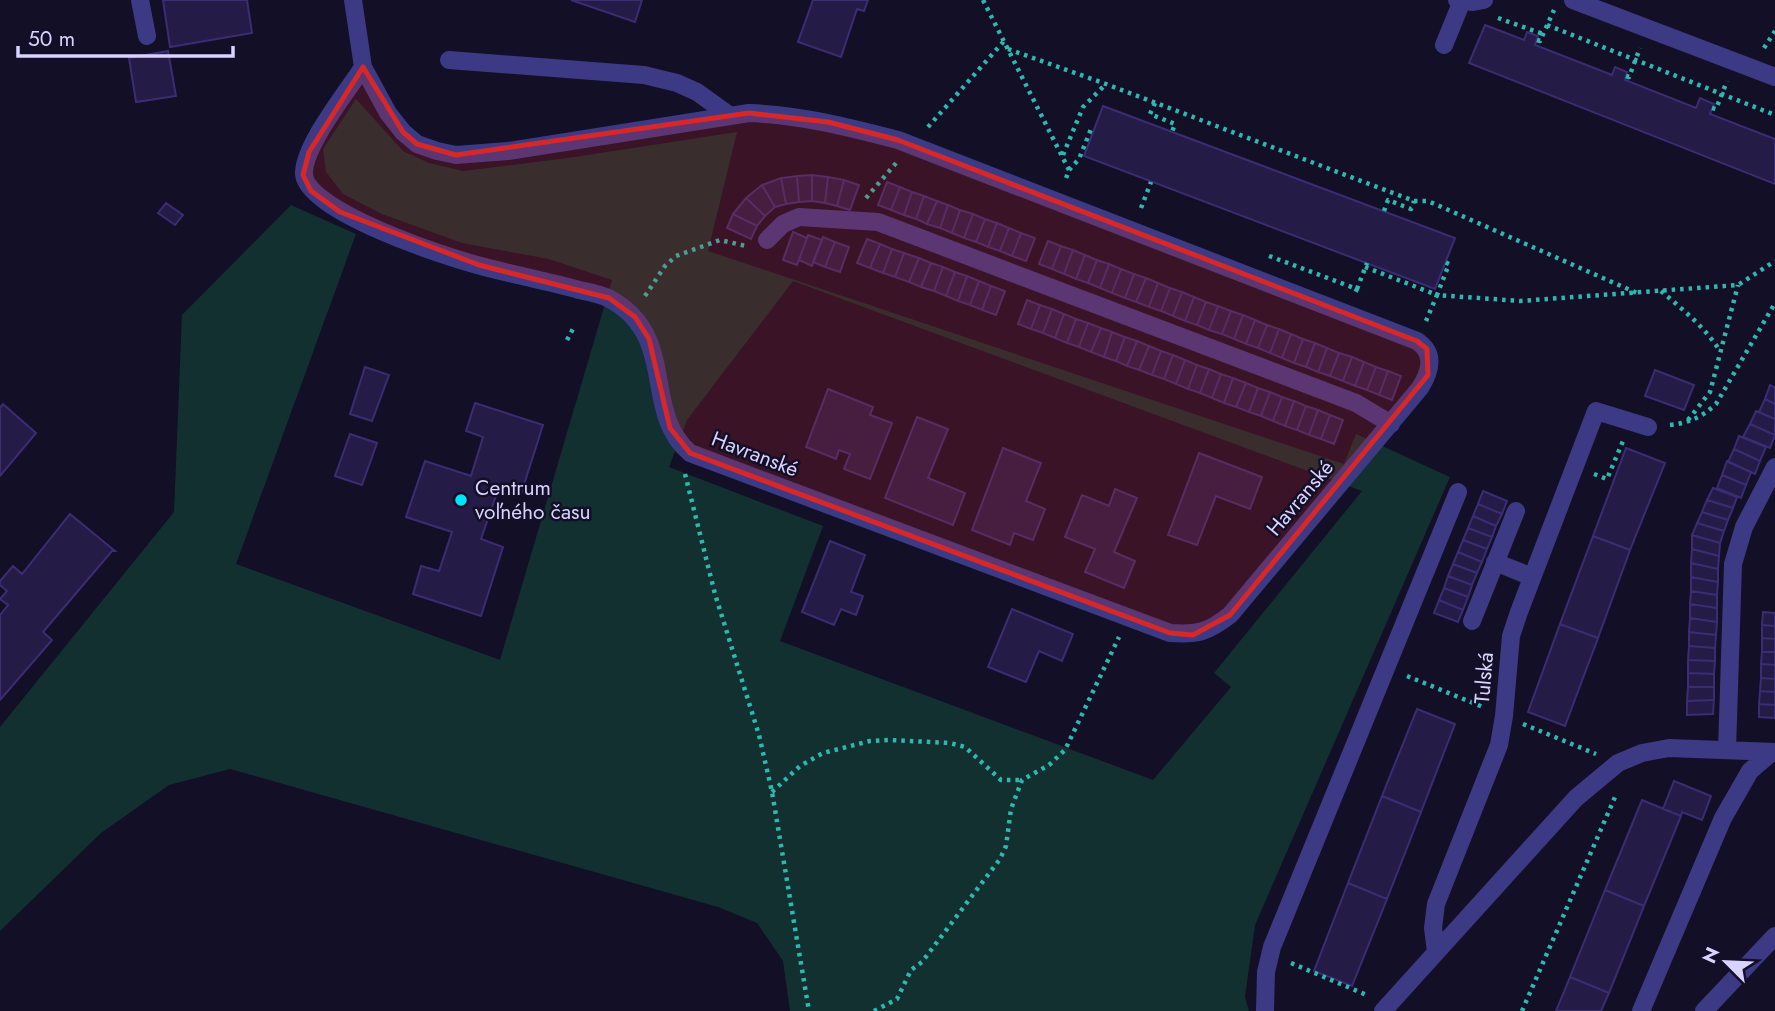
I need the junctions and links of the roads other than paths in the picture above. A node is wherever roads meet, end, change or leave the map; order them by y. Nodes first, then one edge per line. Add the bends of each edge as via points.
1 (139, 0) edge
2 (353, 0) edge
3 (1573, 0) edge
4 (1469, 1) edge
5 (147, 36) dead end
6 (1444, 45) dead end
7 (449, 60) dead end
8 (363, 67) junction
9 (1775, 77) edge
10 (729, 115) junction
11 (767, 240) road end
12 (1391, 424) junction
13 (1640, 425) road end
14 (1775, 467) edge
15 (1458, 492) dead end
16 (1516, 511) dead end
17 (1495, 562) junction
18 (1532, 577) junction
19 (1472, 621) dead end
20 (1727, 750) junction
21 (1773, 752) edge
22 (1775, 936) edge
23 (1436, 952) junction
24 (1386, 1008) edge
25 (1265, 1011) edge
26 (1641, 1011) edge
27 (1704, 1011) edge

1 - 5 street
2 - 8 street
3 - 9 street
4 - 6 street
7 - 10 street via 644,75 697,92
8 - 10 street via 403,132 417,144 456,155 508,151
8 - 12 street, Havranské via 309,152 303,175 311,191 340,212 439,253 608,298 631,314 649,339 670,428 690,453 1134,621 1193,635 1230,615
10 - 12 street, Havranské via 785,114 912,146 1417,341 1427,349 1427,375
11 - 12 street via 783,224 799,217 878,222 1356,403
13 - 18 street, Tulská via 1596,411
14 - 20 street via 1744,527 1733,564
15 - 25 street via 1272,947
16 - 17 street
17 - 18 street
17 - 19 street
18 - 23 street, Tulská via 1511,636 1499,745 1436,904
20 - 21 street
20 - 23 street via 1669,748 1618,763 1576,798
21 - 26 street via 1750,771 1723,818
22 - 27 street
23 - 24 street

